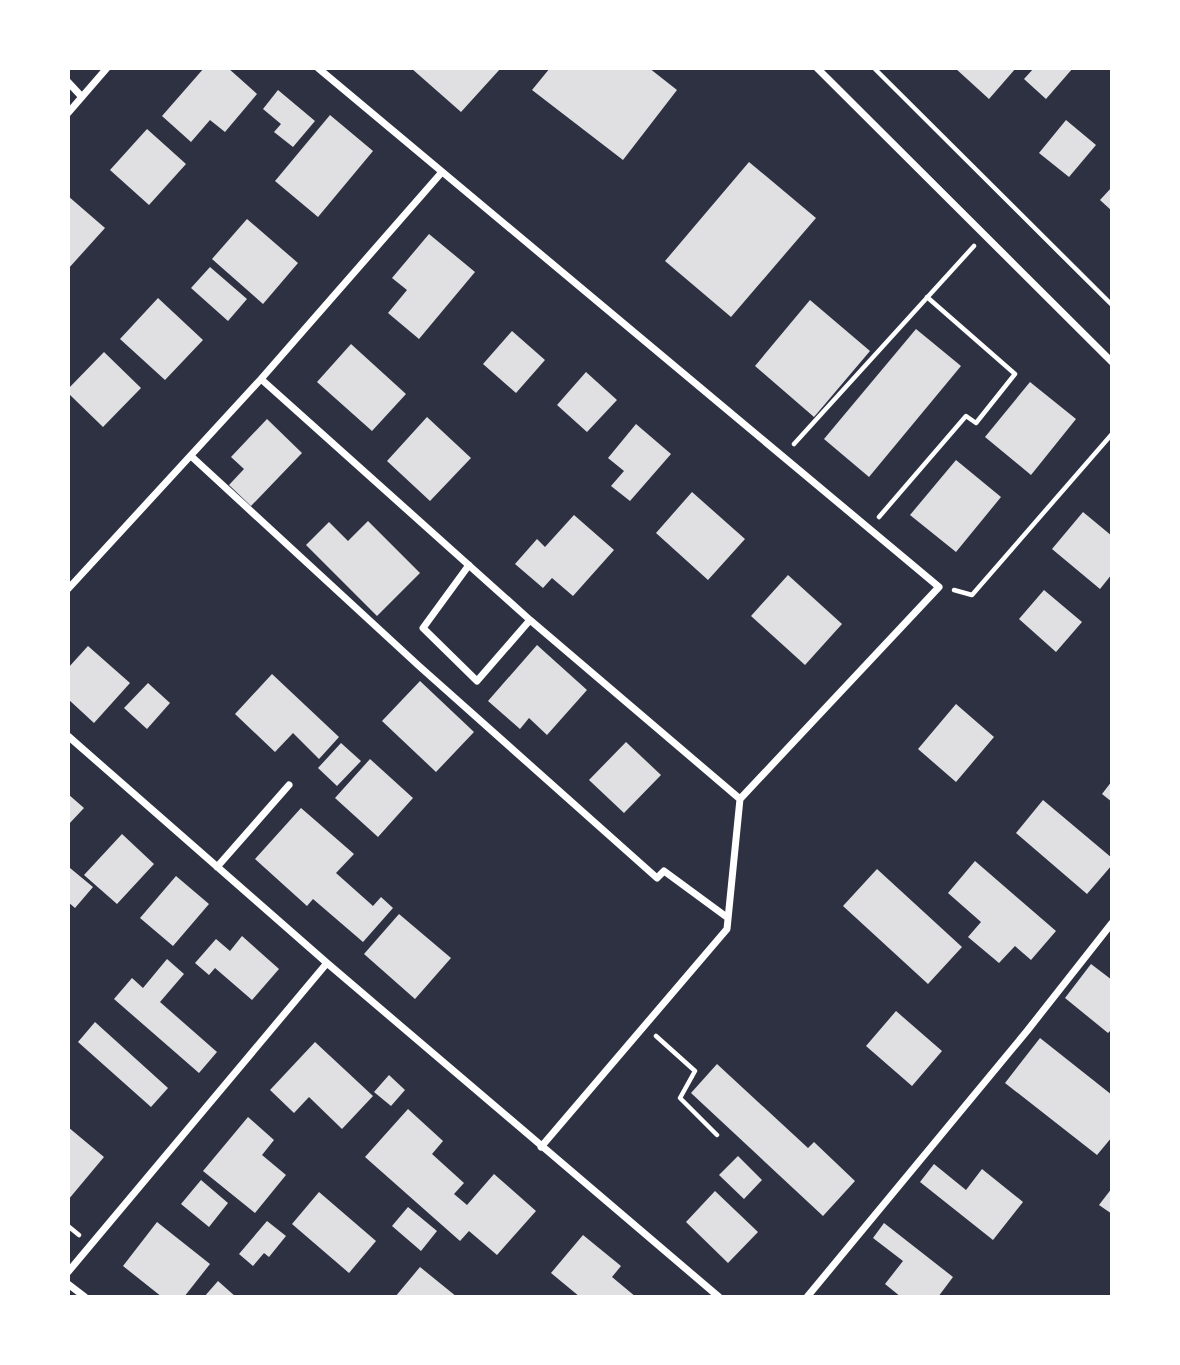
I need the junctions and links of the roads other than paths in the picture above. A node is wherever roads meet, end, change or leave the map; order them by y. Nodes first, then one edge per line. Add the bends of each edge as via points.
1 (107, 68) edge
2 (318, 68) edge
3 (817, 68) edge
4 (68, 82) edge
5 (82, 97) junction
6 (68, 113) edge
7 (442, 172) junction
8 (1112, 362) edge
9 (261, 379) junction
10 (191, 456) junction
11 (469, 565) junction
12 (68, 589) edge
13 (530, 620) junction
14 (68, 736) edge
15 (289, 785) dead end
16 (740, 799) junction
17 (217, 867) junction
18 (728, 918) junction
19 (1112, 923) edge
20 (327, 963) junction
21 (541, 1147) junction
22 (68, 1272) edge
23 (68, 1284) edge
24 (85, 1297) edge
25 (719, 1297) edge
26 (807, 1297) edge

1 - 5 street
2 - 7 street
3 - 8 street
4 - 5 street
5 - 6 street
7 - 9 street
7 - 16 street via 939,587
9 - 10 street
9 - 11 street
10 - 12 street
10 - 18 street via 657,878 664,871
11 - 13 street
11 - 13 street via 423,628 477,681
13 - 16 street
14 - 17 street
15 - 17 street
16 - 18 street
17 - 20 street
18 - 21 street via 727,929
19 - 26 street
20 - 21 street
20 - 22 street
21 - 25 street
23 - 24 street

